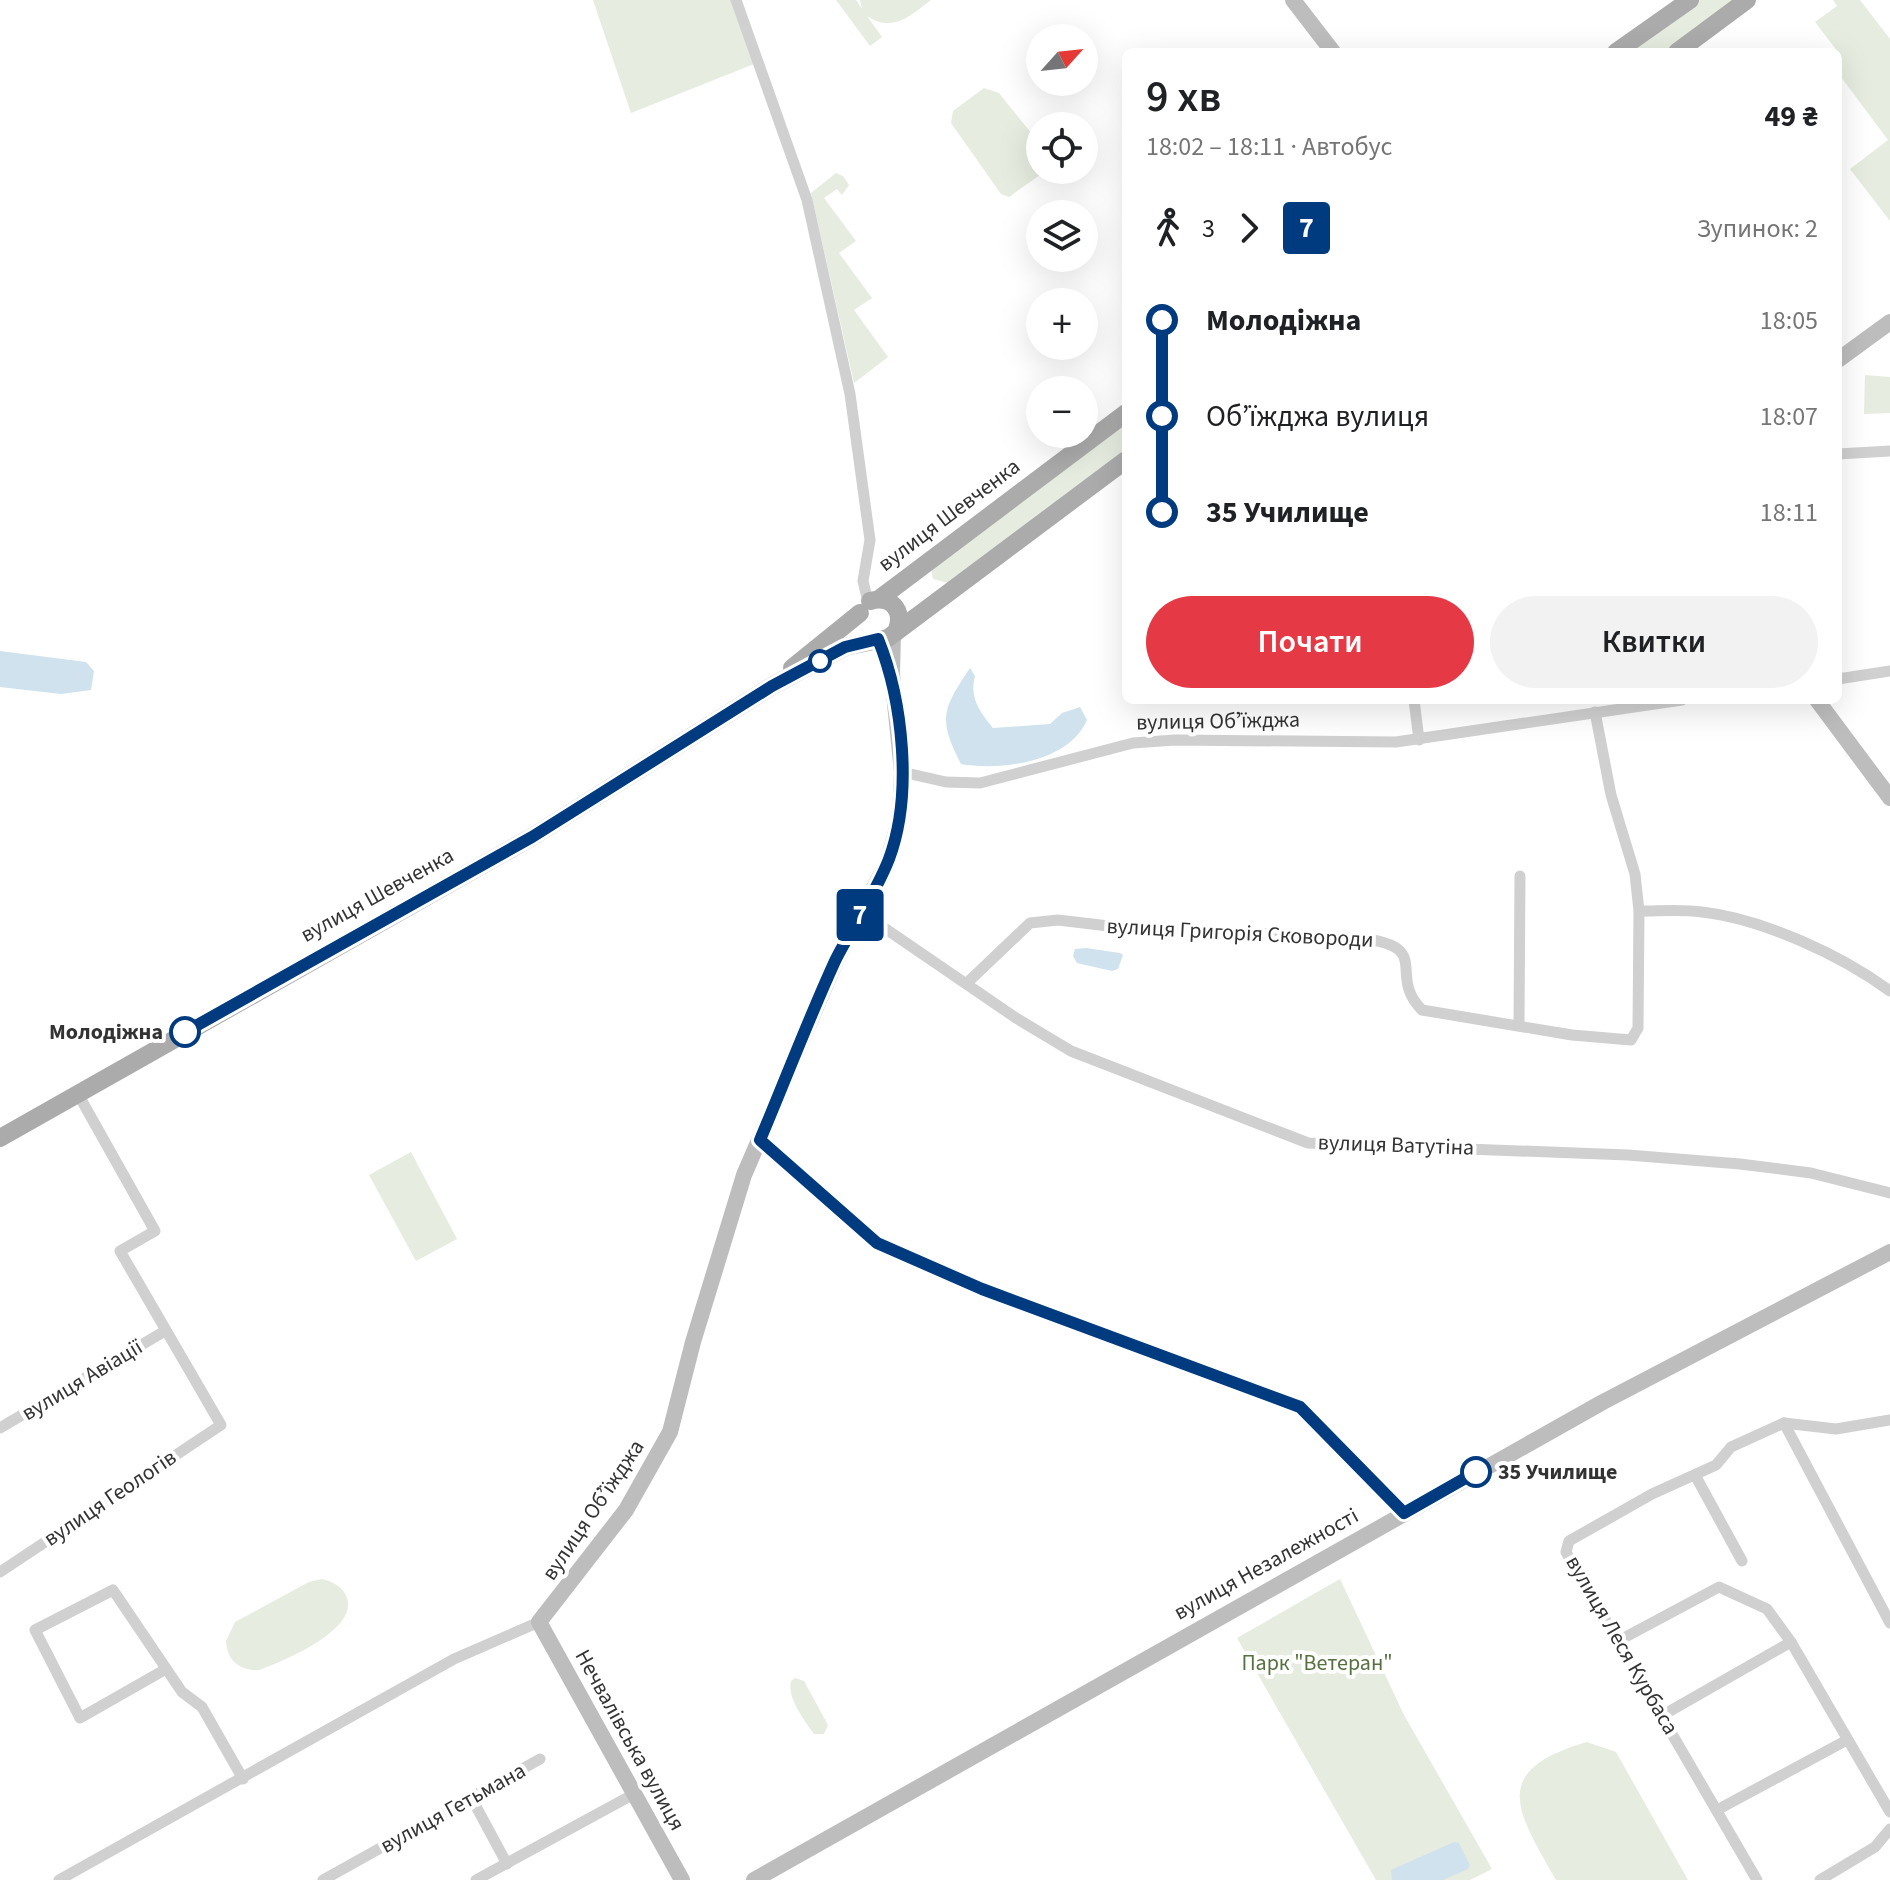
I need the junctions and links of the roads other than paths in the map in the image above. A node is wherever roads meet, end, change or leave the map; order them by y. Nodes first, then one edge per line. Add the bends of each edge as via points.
1 (736, 0) edge
2 (1293, 0) edge
3 (1690, 0) edge
4 (1747, 0) edge
5 (1330, 48) edge
6 (1622, 48) edge
7 (1682, 48) edge
8 (1890, 322) edge
9 (1842, 357) edge
10 (1122, 416) edge
11 (1890, 451) edge
12 (1842, 454) edge
13 (1122, 463) edge
14 (872, 603) junction
15 (886, 636) junction
16 (1890, 671) edge
17 (1842, 678) edge
18 (772, 686) junction
19 (1414, 704) edge
20 (1653, 704) edge
21 (1820, 704) edge
22 (1595, 712) junction
23 (1419, 740) junction
24 (902, 772) junction
25 (1890, 798) edge
26 (1520, 876) dead end
27 (1639, 911) junction
28 (861, 912) junction
29 (967, 983) junction
30 (1890, 991) edge
31 (1519, 1024) junction
32 (78, 1094) junction
33 (0, 1138) edge
34 (760, 1140) junction
35 (1890, 1193) edge
36 (1890, 1252) edge
37 (165, 1331) junction
38 (1890, 1420) edge
39 (1784, 1423) junction
40 (0, 1428) edge
41 (1695, 1475) junction
42 (1404, 1513) junction
43 (1742, 1561) dead end
44 (0, 1572) edge
45 (539, 1622) junction
46 (1890, 1623) edge
47 (1618, 1641) junction
48 (1791, 1642) junction
49 (166, 1669) junction
50 (1663, 1715) junction
51 (1847, 1740) junction
52 (540, 1759) dead end
53 (243, 1779) junction
54 (634, 1794) junction
55 (472, 1799) junction
56 (1717, 1810) junction
57 (1890, 1812) edge
58 (1890, 1829) edge
59 (507, 1864) junction
60 (59, 1880) edge
61 (323, 1880) edge
62 (476, 1880) edge
63 (682, 1880) edge
64 (754, 1880) edge
65 (1757, 1880) edge
66 (1820, 1880) edge

1 - 14 street via 807,200 850,394 870,540 864,575
2 - 5 street
3 - 6 main road
4 - 7 main road
8 - 9 street
10 - 14 main road, вулиця Шевченка
11 - 12 street
13 - 15 main road, вулиця Шевченка
14 - 15 main road via 862,630
14 - 15 main road via 890,601 897,609 900,619
14 - 18 main road, вулиця Шевченка
15 - 18 main road, вулиця Шевченка via 845,647
15 - 24 street, вулиця Обʼїжджа
16 - 17 street
18 - 32 main road, вулиця Шевченка via 532,837
19 - 23 street
20 - 22 street, вулиця Обʼїжджа
21 - 25 street
22 - 23 street, вулиця Обʼїжджа
22 - 27 street, вулиця Григорія Сковороди via 1611,795 1635,874
23 - 24 street, вулиця Обʼїжджа via 1150,741 980,783
24 - 28 street, вулиця Обʼїжджа via 894,843
26 - 31 street
27 - 30 street via 1703,912 1763,928 1860,970
27 - 31 street, вулиця Григорія Сковороди via 1637,1035 1631,1040 1572,1035
28 - 29 street, вулиця Ватутіна
28 - 34 street, вулиця Обʼїжджа
29 - 31 street, вулиця Григорія Сковороди via 1030,923 1058,920 1328,935 1383,941 1401,950 1407,963 1407,990 1422,1010
29 - 35 street, вулиця Ватутіна via 1071,1051 1308,1143 1740,1164 1811,1173
32 - 33 main road, вулиця Шевченка
32 - 37 street via 155,1231 120,1251
34 - 42 street via 877,1243 982,1289 1300,1407
34 - 45 street, вулиця Обʼїжджа via 725,1232 670,1432 609,1534
36 - 42 street, вулиця Незалежності
37 - 40 street, вулиця Авіації
37 - 44 street, вулиця Геологів via 221,1425
38 - 39 street via 1836,1429
39 - 41 street, вулиця Леся Курбаса via 1731,1447 1716,1465
39 - 46 street
41 - 43 street
41 - 47 street, вулиця Леся Курбаса via 1569,1541 1566,1552
42 - 64 street, вулиця Незалежності
45 - 53 street, вулиця Обʼїжджа via 454,1659
45 - 54 street, Нечвалівська вулиця
47 - 48 street via 1719,1587 1767,1609
47 - 50 street, вулиця Леся Курбаса
48 - 50 street
48 - 51 street
49 - 49 street via 80,1718 35,1630 113,1590
49 - 53 street via 182,1692 202,1707
50 - 56 street, вулиця Леся Курбаса
51 - 56 street
51 - 57 street
52 - 55 street, вулиця Гетьмана
53 - 60 street, вулиця Обʼїжджа
54 - 59 street
54 - 63 street, Нечвалівська вулиця
55 - 59 street
55 - 61 street, вулиця Гетьмана
56 - 65 street, вулиця Леся Курбаса
58 - 66 street via 1875,1847
59 - 62 street

